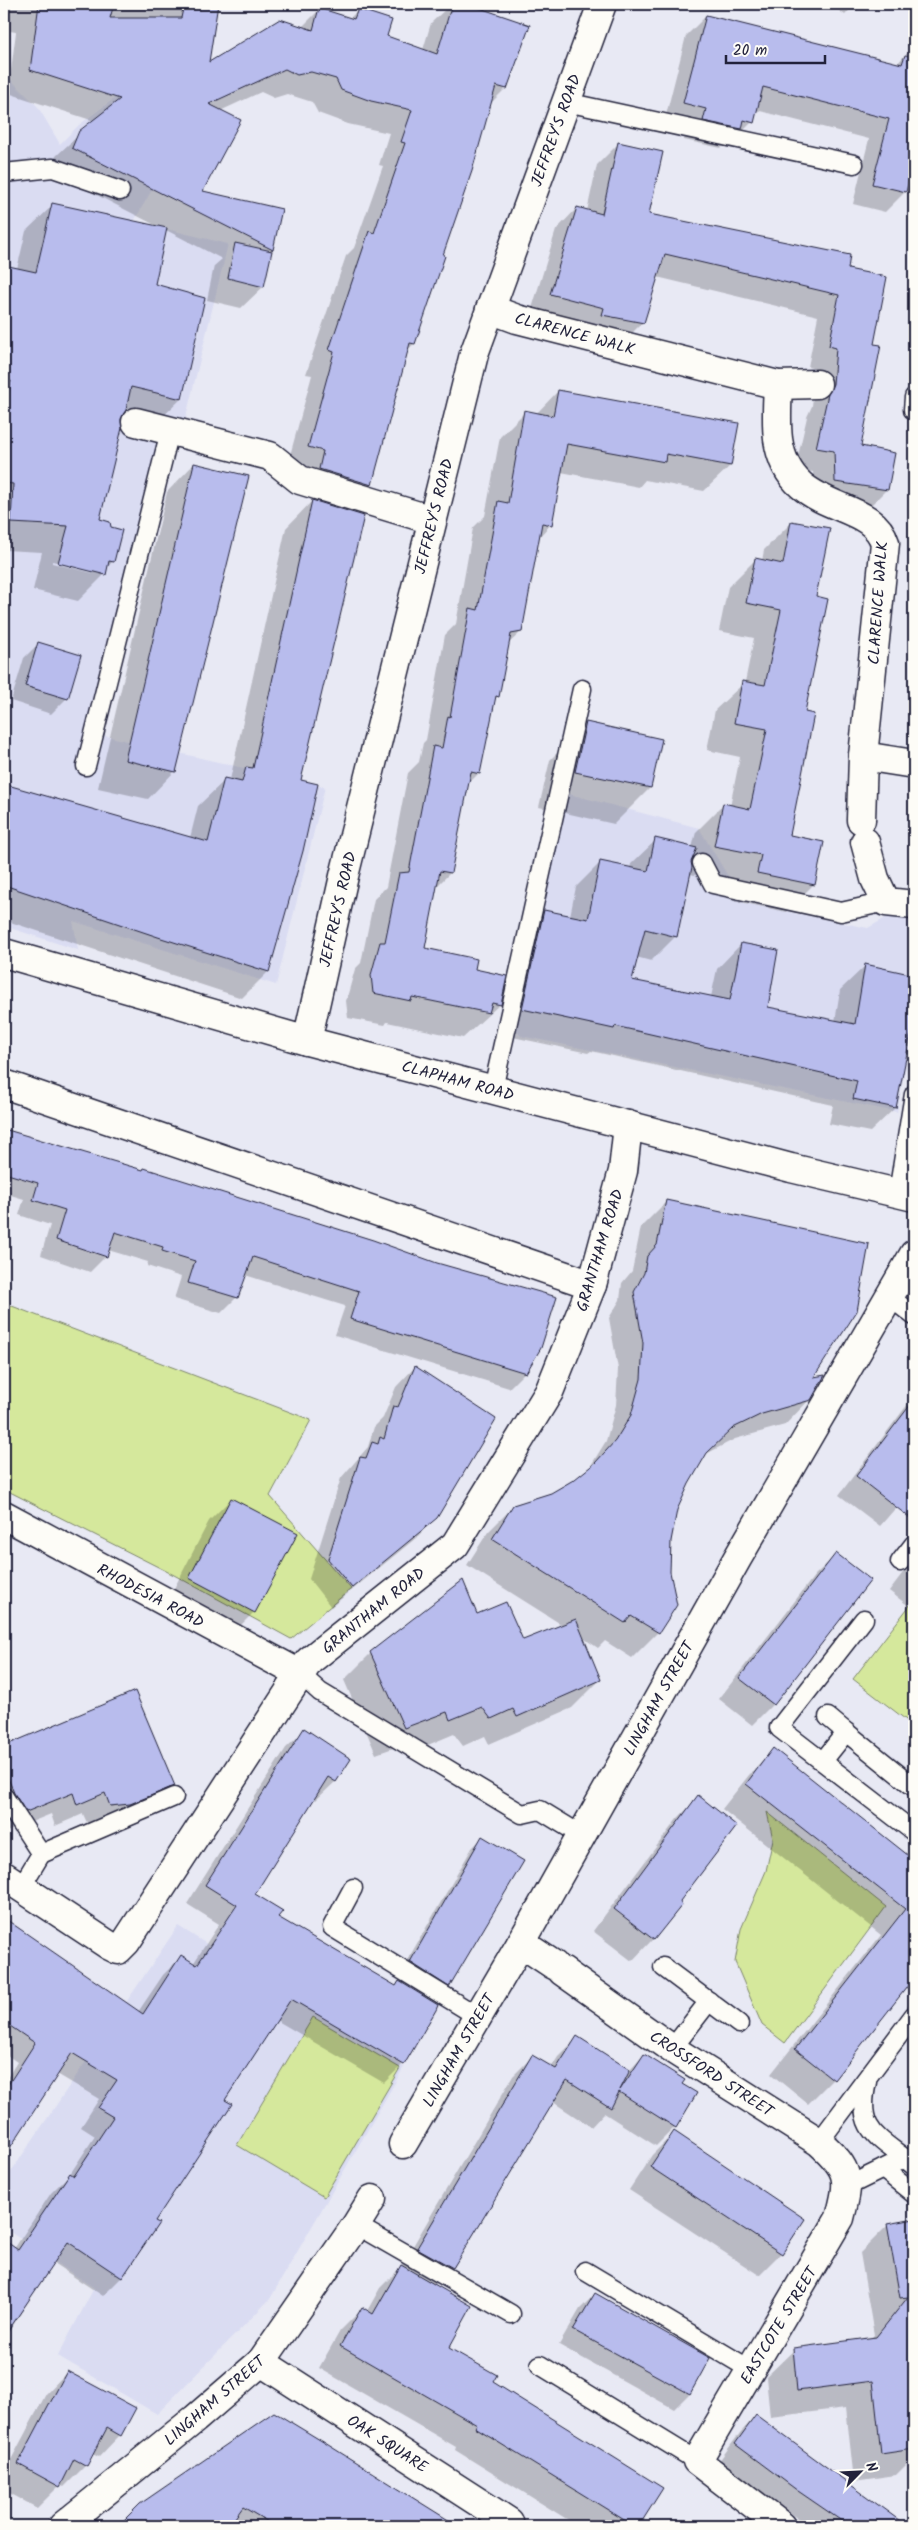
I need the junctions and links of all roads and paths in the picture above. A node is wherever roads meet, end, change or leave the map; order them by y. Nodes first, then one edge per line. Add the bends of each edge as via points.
1 (595, 5) edge
2 (566, 102) junction
3 (854, 164) dead end
4 (4, 173) edge
5 (120, 191) dead end
6 (490, 309) junction
7 (817, 384) dead end
8 (778, 385) junction
9 (136, 422) dead end
10 (170, 431) junction
11 (432, 520) junction
12 (582, 689) dead end
13 (863, 756) junction
14 (914, 764) edge
15 (86, 766) dead end
16 (702, 863) dead end
17 (886, 902) junction
18 (914, 905) edge
19 (4, 953) edge
20 (307, 1041) junction
21 (4, 1084) edge
22 (493, 1089) junction
23 (914, 1094) edge
24 (628, 1124) junction
25 (906, 1195) edge
26 (914, 1254) edge
27 (592, 1285) junction
28 (891, 1298) junction
29 (914, 1316) edge
30 (4, 1515) edge
31 (914, 1544) edge
32 (900, 1562) dead end
33 (864, 1619) dead end
34 (300, 1674) junction
35 (828, 1717) dead end
36 (846, 1732) junction
37 (823, 1761) junction
38 (914, 1787) edge
39 (4, 1797) edge
40 (174, 1797) dead end
41 (914, 1832) edge
42 (581, 1835) junction
43 (41, 1854) junction
44 (12, 1881) edge
45 (353, 1888) dead end
46 (521, 1943) junction
47 (663, 1967) dead end
48 (709, 2001) junction
49 (914, 2014) edge
50 (477, 2016) junction
51 (739, 2024) dead end
52 (672, 2050) junction
53 (868, 2076) junction
54 (819, 2142) junction
55 (403, 2144) dead end
56 (909, 2162) edge
57 (883, 2169) junction
58 (848, 2186) junction
59 (914, 2194) edge
60 (372, 2199) dead end
61 (356, 2226) junction
62 (585, 2271) dead end
63 (511, 2314) dead end
64 (261, 2362) junction
65 (540, 2365) dead end
66 (751, 2370) junction
67 (698, 2461) junction
68 (63, 2526) edge
69 (506, 2526) edge
70 (782, 2526) edge

1 - 2 main road, JEFFREY'S ROAD
2 - 3 lane
2 - 6 main road, JEFFREY'S ROAD
4 - 5 lane via 53,168
6 - 8 main road, CLARENCE WALK via 517,319
6 - 11 main road, JEFFREY'S ROAD via 474,354
7 - 8 main road, CLARENCE WALK
8 - 13 main road, CLARENCE WALK via 778,440 793,475 808,491 826,502 873,522 882,531 885,543
9 - 10 main road
10 - 11 main road via 270,456 300,480
10 - 15 lane
11 - 20 main road, JEFFREY'S ROAD via 344,876
12 - 22 lane
13 - 14 main road
13 - 17 main road, CLARENCE WALK via 863,831 875,879
16 - 17 lane via 713,884 841,912
17 - 18 main road
19 - 20 main road, CLAPHAM ROAD
20 - 22 main road, CLAPHAM ROAD
21 - 27 main road
22 - 24 main road, CLAPHAM ROAD
23 - 25 lane
24 - 25 main road, CLAPHAM ROAD
24 - 27 main road, GRANTHAM ROAD via 622,1171
26 - 28 main road, LINGHAM STREET
27 - 34 main road, GRANTHAM ROAD via 549,1392 454,1545 310,1661
28 - 29 lane
28 - 42 main road, LINGHAM STREET via 737,1559
30 - 34 main road, RHODESIA ROAD
31 - 32 lane
33 - 37 lane via 779,1728
34 - 42 lane via 320,1692 522,1814 540,1810
34 - 44 main road, GRANTHAM ROAD via 118,1950
35 - 36 lane
36 - 37 lane
36 - 38 lane
37 - 41 lane
39 - 43 lane
40 - 43 lane
42 - 46 main road, LINGHAM STREET
43 - 44 lane
45 - 50 lane via 332,1928
46 - 50 main road, LINGHAM STREET
46 - 52 main road, CROSSFORD STREET
47 - 48 lane
48 - 51 lane
48 - 52 lane
49 - 53 lane
50 - 55 main road, LINGHAM STREET
52 - 54 main road, CROSSFORD STREET
53 - 54 lane
53 - 56 lane via 862,2104 869,2130
54 - 58 main road, CROSSFORD STREET via 839,2160
56 - 57 lane
57 - 58 lane
57 - 59 lane
58 - 66 main road, EASTCOTE STREET via 840,2218
60 - 61 main road, LINGHAM STREET
61 - 63 lane
61 - 64 main road, LINGHAM STREET
62 - 66 lane
64 - 68 main road, LINGHAM STREET
64 - 69 main road, OAK SQUARE via 509,2522
65 - 67 lane
66 - 67 main road, EASTCOTE STREET
67 - 70 main road

